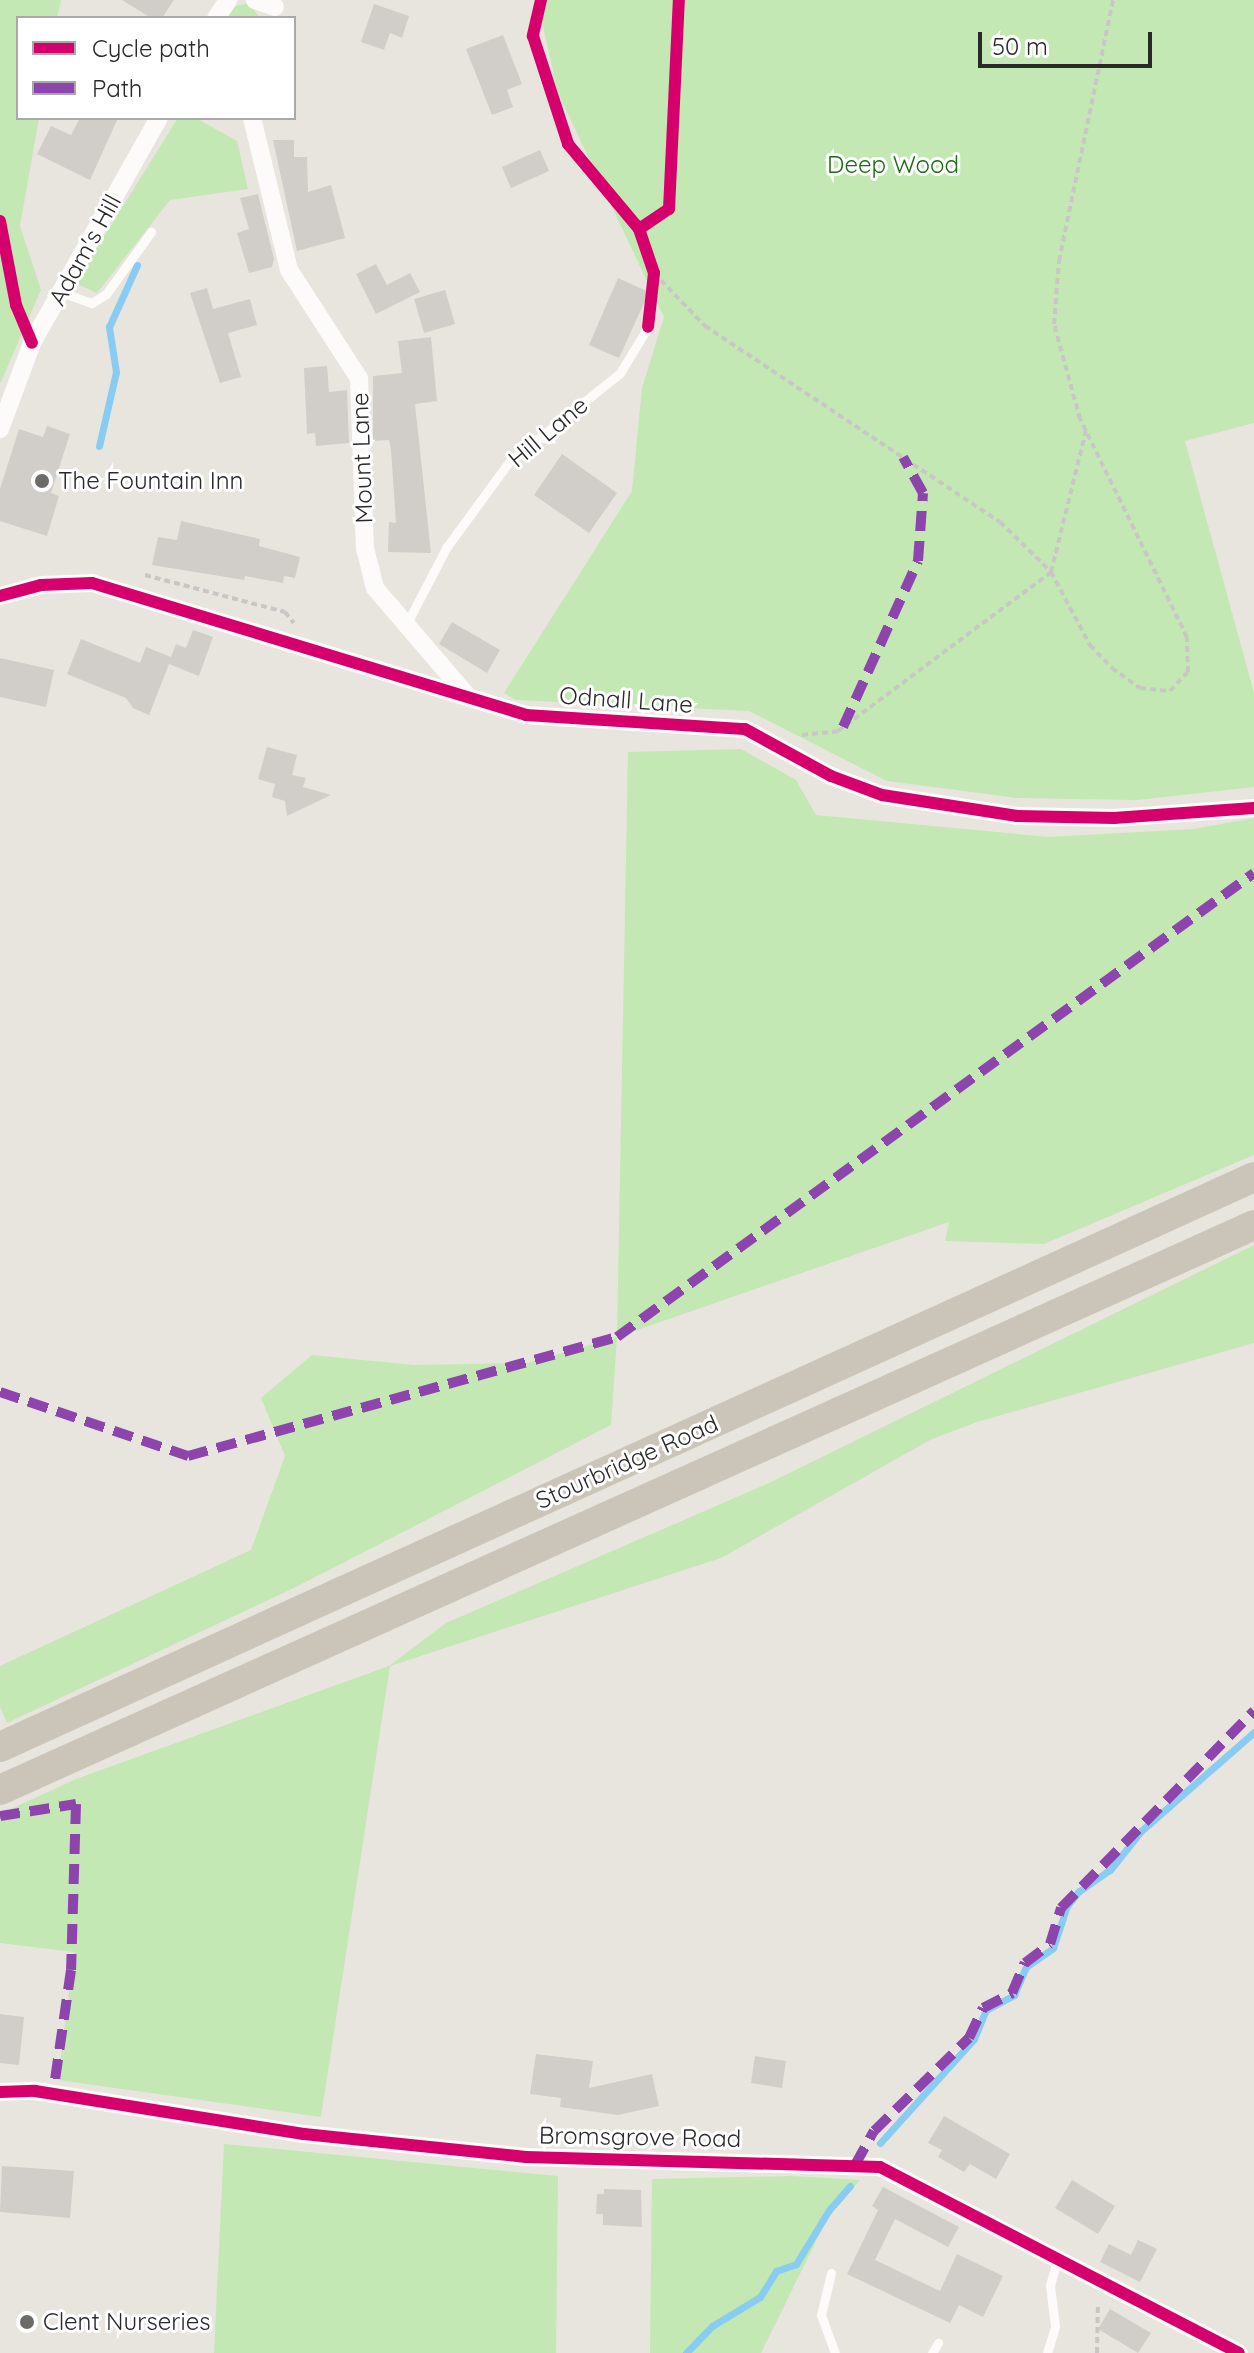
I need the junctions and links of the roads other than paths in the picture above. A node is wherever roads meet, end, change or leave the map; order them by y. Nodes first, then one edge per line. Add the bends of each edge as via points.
1 (255, 0) edge
2 (275, 8) edge
3 (158, 120) edge
4 (252, 120) edge
5 (151, 232) dead end
6 (61, 292) junction
7 (648, 327) dead end
8 (0, 429) edge
9 (0, 596) edge
10 (406, 625) junction
11 (465, 693) junction
12 (1254, 808) edge
13 (1254, 1177) edge
14 (1254, 1225) edge
15 (0, 1747) edge
16 (0, 1790) edge
17 (0, 2092) edge
18 (1058, 2259) junction
19 (831, 2273) dead end
20 (938, 2343) dead end
21 (835, 2353) edge
22 (932, 2353) edge
23 (1047, 2353) edge
24 (1239, 2353) edge

1 - 2 street
3 - 6 street, Adam's Hill
4 - 10 street, Mount Lane via 289,270 359,378 365,548 375,588
5 - 6 lane via 106,294 92,303
6 - 8 street, Adam's Hill via 32,343
7 - 10 lane, Hill Lane via 620,373 509,462 446,548
9 - 11 street, Odnall Lane via 41,585 92,583
10 - 11 street, Mount Lane
11 - 12 street, Odnall Lane via 526,715 745,729 831,776 882,795 1017,816 1114,818
13 - 15 highway, Stourbridge Road
14 - 16 highway, Stourbridge Road
17 - 18 street, Bromsgrove Road via 35,2091 304,2134 526,2157 880,2167
18 - 23 lane via 1050,2285 1055,2326
18 - 24 street, Bromsgrove Road
19 - 21 lane via 821,2315
20 - 22 lane

